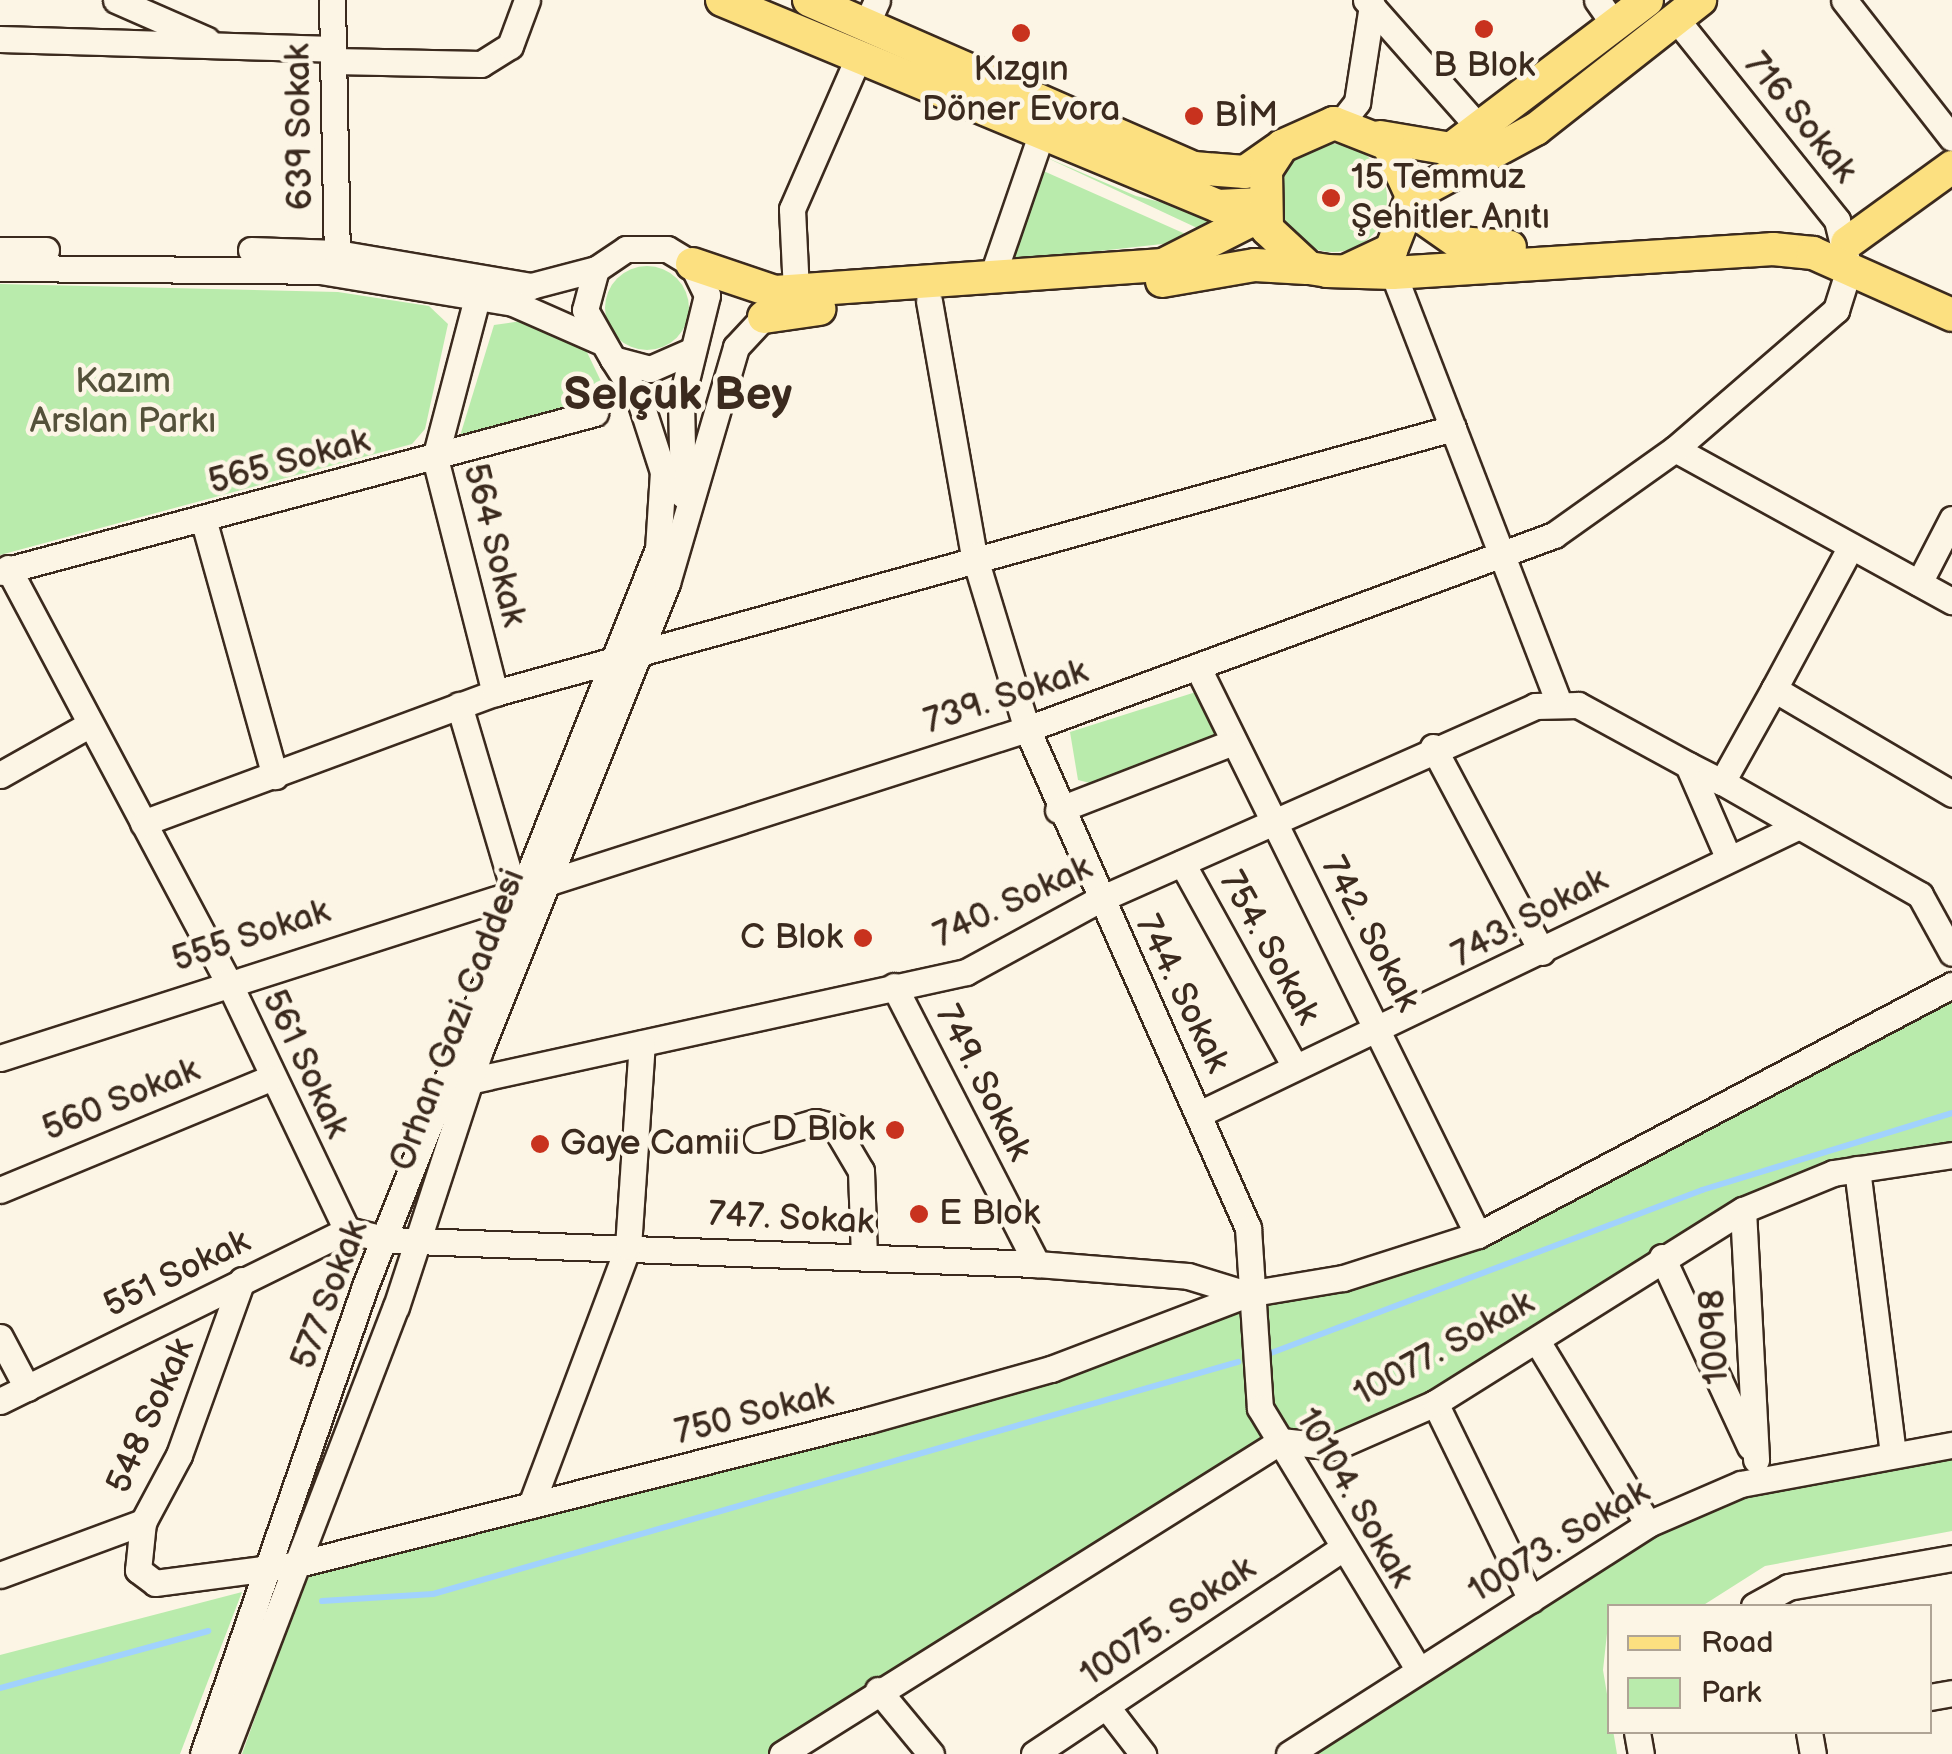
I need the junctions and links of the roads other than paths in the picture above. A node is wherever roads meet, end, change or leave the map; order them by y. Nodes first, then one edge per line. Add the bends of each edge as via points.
1 (116, 0) edge
2 (332, 0) edge
3 (527, 0) edge
4 (722, 0) edge
5 (809, 0) edge
6 (1647, 0) edge
7 (1844, 0) edge
8 (1369, 2) edge
9 (1688, 10) edge
10 (872, 12) edge
11 (1606, 13) edge
12 (0, 39) edge
13 (221, 46) junction
14 (333, 55) junction
15 (858, 60) junction
16 (1340, 124) junction
17 (1481, 130) junction
18 (1041, 134) junction
19 (1376, 135) junction
20 (1952, 138) edge
21 (1282, 146) junction
22 (1952, 167) edge
23 (1410, 202) junction
24 (1262, 209) junction
25 (0, 250) edge
26 (337, 253) junction
27 (1848, 256) junction
28 (692, 264) junction
29 (0, 268) edge
30 (1309, 268) junction
31 (596, 269) junction
32 (1346, 270) junction
33 (1393, 273) junction
34 (992, 277) junction
35 (796, 291) junction
36 (1952, 292) edge
37 (477, 298) junction
38 (929, 301) junction
39 (1952, 316) edge
40 (764, 318) junction
41 (696, 345) junction
42 (606, 350) junction
43 (594, 413) dead end
44 (1453, 428) junction
45 (1675, 449) junction
46 (435, 458) junction
47 (1952, 519) edge
48 (204, 522) junction
49 (681, 528) junction
50 (1850, 546) junction
51 (974, 555) junction
52 (1502, 560) junction
53 (4, 570) edge
54 (1919, 583) junction
55 (1952, 601) edge
56 (630, 654) junction
57 (1198, 668) junction
58 (1774, 689) junction
59 (495, 693) junction
60 (1559, 703) junction
61 (459, 705) junction
62 (87, 726) junction
63 (1026, 730) junction
64 (1228, 744) junction
65 (1433, 747) junction
66 (1688, 765) junction
67 (0, 776) edge
68 (276, 776) junction
69 (1722, 782) junction
70 (1952, 794) edge
71 (1058, 810) junction
72 (143, 822) junction
73 (1271, 822) junction
74 (1798, 826) junction
75 (1728, 857) junction
76 (1182, 863) junction
77 (552, 876) junction
78 (519, 885) junction
79 (1098, 900) junction
80 (1542, 952) junction
81 (1952, 953) edge
82 (228, 981) junction
83 (1952, 984) edge
84 (894, 986) junction
85 (1382, 1029) junction
86 (642, 1042) junction
87 (0, 1058) edge
88 (1295, 1067) junction
89 (270, 1078) junction
90 (469, 1081) junction
91 (1200, 1112) junction
92 (757, 1138) dead end
93 (1952, 1155) edge
94 (1857, 1169) junction
95 (0, 1190) edge
96 (1744, 1210) junction
97 (347, 1230) junction
98 (1478, 1235) junction
99 (400, 1240) junction
100 (628, 1246) junction
101 (864, 1257) junction
102 (1662, 1257) junction
103 (1037, 1264) junction
104 (242, 1280) junction
105 (1248, 1294) junction
106 (0, 1337) edge
107 (1537, 1340) junction
108 (27, 1388) junction
109 (0, 1401) edge
110 (1434, 1403) junction
111 (1281, 1442) junction
112 (1952, 1445) edge
113 (1893, 1454) junction
114 (1759, 1470) junction
115 (531, 1505) junction
116 (143, 1522) junction
117 (1648, 1524) junction
118 (1342, 1549) junction
119 (1952, 1558) edge
120 (294, 1564) junction
121 (268, 1568) junction
122 (0, 1575) edge
123 (1789, 1597) edge
124 (1530, 1600) junction
125 (1762, 1604) edge
126 (1418, 1668) junction
127 (878, 1690) junction
128 (1106, 1706) junction
129 (202, 1754) edge
130 (224, 1754) edge
131 (782, 1754) edge
132 (931, 1754) edge
133 (1034, 1754) edge
134 (1144, 1754) edge
135 (1289, 1754) edge

1 - 13 street
2 - 14 street, 639 Sokak
3 - 14 street via 510,46 481,64
4 - 15 main road
5 - 10 main road
6 - 11 main road
7 - 20 street
8 - 16 street via 1357,102
8 - 17 street
9 - 23 main road via 1536,130
9 - 27 street, 716 Sokak
10 - 21 main road via 1194,168 1245,172
11 - 17 main road
12 - 13 street
13 - 14 street
14 - 26 street, 639 Sokak
15 - 18 main road
15 - 35 street via 792,209
16 - 19 main road
16 - 21 main road via 1306,130
17 - 19 main road via 1437,153
18 - 24 main road via 1218,206
18 - 34 street
19 - 23 main road via 1405,168
21 - 24 main road
22 - 27 main road
23 - 27 main road via 1470,246 1737,230
23 - 32 main road via 1391,250
24 - 30 main road via 1284,252
24 - 34 main road via 1182,261
25 - 26 street
26 - 31 street via 531,286
27 - 33 main road via 1774,250
27 - 36 main road
27 - 39 main road
27 - 45 street, 739. Sokak via 1836,310
28 - 31 street via 646,246
28 - 35 main road via 756,290
28 - 41 street via 707,294
29 - 37 street via 244,265
30 - 32 main road
30 - 38 main road via 1255,265
31 - 42 street via 585,310
32 - 33 main road
33 - 44 street
34 - 35 main road
37 - 42 street via 545,313
37 - 46 street, 564 Sokak
38 - 40 main road
38 - 51 street, 744. Sokak
40 - 41 street
40 - 49 street, Orhan Gazi Caddesi via 736,347
41 - 42 street via 650,369
41 - 49 street
42 - 56 street, 577 Sokak via 640,401 662,472 662,528
43 - 46 street, 565 Sokak
44 - 51 street
44 - 52 street
45 - 50 street
45 - 52 street, 739. Sokak
46 - 48 street, 565 Sokak
46 - 59 street, 564 Sokak
47 - 54 street
48 - 53 street, 565 Sokak
48 - 68 street
49 - 56 street, Orhan Gazi Caddesi
50 - 54 street
50 - 58 street
51 - 56 street
51 - 63 street, 744. Sokak
52 - 57 street, 739. Sokak
52 - 60 street
53 - 62 street, 561 Sokak
54 - 55 street
56 - 59 street
56 - 77 street, Orhan Gazi Caddesi
56 - 78 street, 577 Sokak
57 - 63 street, 739. Sokak
57 - 64 street, 742. Sokak
58 - 69 street
58 - 70 street
59 - 61 street
60 - 65 street, 740. Sokak
60 - 66 street
61 - 68 street
61 - 78 street
62 - 67 street
62 - 72 street, 561 Sokak
63 - 71 street, 744. Sokak
63 - 77 street, 739. Sokak
64 - 71 street
64 - 73 street, 742. Sokak
65 - 73 street, 740. Sokak
65 - 80 street
66 - 69 street
66 - 75 street
68 - 72 street
69 - 74 street
71 - 79 street, 744. Sokak
72 - 82 street, 561 Sokak
73 - 76 street, 740. Sokak
73 - 85 street, 742. Sokak
74 - 75 street, 743. Sokak
74 - 81 street via 1920,895
75 - 80 street, 743. Sokak
76 - 79 street, 740. Sokak
76 - 88 street, 754. Sokak
77 - 78 street, 739. Sokak
77 - 90 street, Orhan Gazi Caddesi
78 - 82 street, 555 Sokak
78 - 99 street, 577 Sokak
79 - 84 street, 740. Sokak via 966,972
79 - 91 street, 744. Sokak
80 - 85 street, 743. Sokak
82 - 87 street, 555 Sokak
82 - 89 street, 561 Sokak
83 - 98 street, 750 Sokak
84 - 86 street, 740. Sokak
84 - 103 street, 749. Sokak
85 - 88 street, 743. Sokak
85 - 98 street, 742. Sokak
86 - 90 street, 740. Sokak
86 - 100 street
88 - 91 street, 743. Sokak
89 - 95 street, 560 Sokak
89 - 97 street, 561 Sokak
90 - 99 street, Orhan Gazi Caddesi
91 - 105 street, 744. Sokak via 1248,1228
92 - 101 street via 816,1122 835,1126 861,1171
93 - 94 street, 10077. Sokak
94 - 96 street, 10077. Sokak
94 - 113 street
96 - 102 street, 10077. Sokak
96 - 114 street, 10098
97 - 99 street
97 - 104 street, 551 Sokak
98 - 105 street, 750 Sokak via 1343,1278
99 - 100 street, 747. Sokak
99 - 120 street, Orhan Gazi Caddesi via 396,1307
99 - 121 street, 577 Sokak
100 - 101 street, 747. Sokak
100 - 115 street
101 - 103 street, 747. Sokak
102 - 107 street, 10077. Sokak
102 - 114 street
103 - 105 street, 747. Sokak via 1188,1276
104 - 108 street, 551 Sokak
104 - 116 street, 548 Sokak via 192,1425
105 - 111 street, 10104. Sokak via 1260,1408
105 - 115 street, 750 Sokak via 1051,1368
106 - 108 street
107 - 110 street, 10077. Sokak
107 - 117 street
108 - 109 street, 551 Sokak
110 - 111 street, 10077. Sokak via 1334,1447
110 - 124 street
111 - 118 street, 10104. Sokak
111 - 127 street
112 - 113 street, 10073. Sokak
113 - 114 street, 10073. Sokak
114 - 117 street, 10073. Sokak
115 - 120 street, 750 Sokak
116 - 121 street, 750 Sokak via 138,1570 155,1584
116 - 122 street
117 - 124 street, 10073. Sokak
118 - 126 street, 10104. Sokak
118 - 128 street, 10075. Sokak
119 - 123 street
120 - 121 street, 750 Sokak
120 - 130 street, Orhan Gazi Caddesi
121 - 129 street
123 - 125 street
124 - 126 street, 10073. Sokak
126 - 135 street, 10073. Sokak
127 - 131 street
127 - 132 street
128 - 133 street, 10075. Sokak
128 - 134 street

